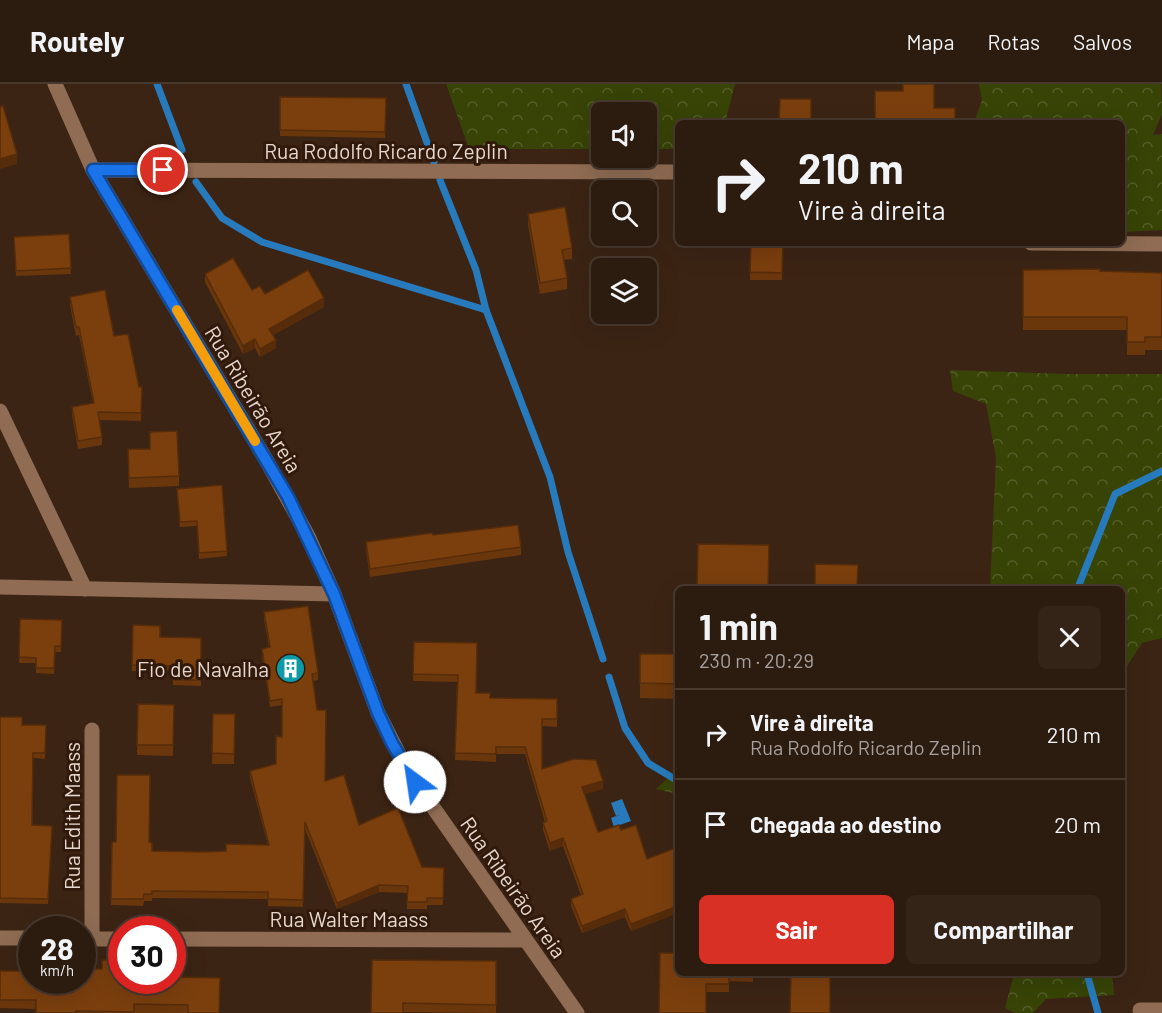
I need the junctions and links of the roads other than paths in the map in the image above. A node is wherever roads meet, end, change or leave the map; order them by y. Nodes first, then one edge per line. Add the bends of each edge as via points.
1 (55, 84) edge
2 (93, 170) junction
3 (675, 172) edge
4 (1125, 244) edge
5 (1162, 244) edge
6 (0, 411) edge
7 (0, 587) edge
8 (85, 589) junction
9 (334, 594) junction
10 (92, 730) dead end
11 (88, 916) edge
12 (0, 938) edge
13 (18, 938) edge
14 (186, 939) edge
15 (525, 939) junction
16 (1140, 1010) dead end
17 (1162, 1010) edge
18 (577, 1013) edge

1 - 2 street, Rua Ribeirão Areia
2 - 3 street, Rua Rodolfo Ricardo Zeplin
2 - 9 street, Rua Ribeirão Areia via 288,497
4 - 5 street
6 - 8 street
7 - 8 street
8 - 9 street
9 - 15 street, Rua Ribeirão Areia via 368,690 402,761
10 - 11 street, Rua Edith Maass
12 - 13 street
14 - 15 street, Rua Walter Maass
15 - 18 street, Rua Ribeirão Areia
16 - 17 street

